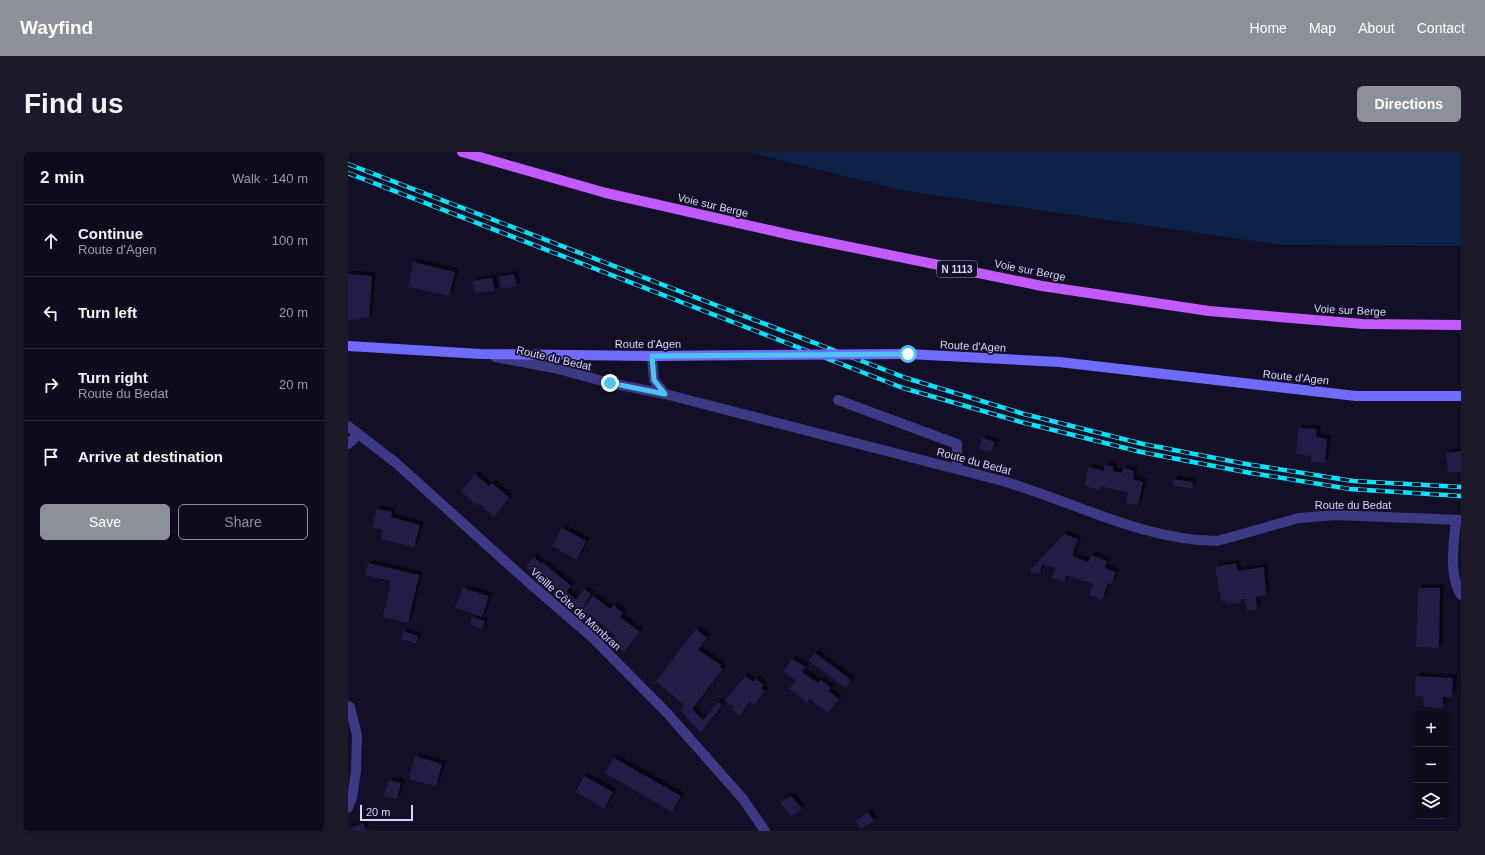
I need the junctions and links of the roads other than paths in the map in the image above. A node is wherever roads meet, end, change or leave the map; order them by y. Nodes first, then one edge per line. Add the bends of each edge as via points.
1 (462, 152) edge
2 (1461, 325) edge
3 (348, 346) edge
4 (481, 354) junction
5 (652, 356) junction
6 (665, 394) junction
7 (1461, 396) edge
8 (838, 400) dead end
9 (348, 426) edge
10 (359, 434) junction
11 (348, 444) edge
12 (957, 469) junction
13 (1458, 520) edge
14 (1461, 595) edge
15 (348, 706) edge
16 (352, 763) edge
17 (348, 808) edge
18 (765, 831) edge

1 - 2 main road, Voie sur Berge / N 1113 via 614,195 791,235 1042,286 1209,311 1363,324
3 - 4 main road, Route d'Agen
4 - 5 main road, Route d'Agen
4 - 6 street, Route du Bedat
5 - 6 street via 654,380
5 - 7 main road, Route d'Agen, bridge via 908,354 1059,362 1356,396
6 - 12 street, Route du Bedat
8 - 12 street via 957,444
9 - 10 street, Vieille Côte de Monbran
10 - 11 street
10 - 18 street, Vieille Côte de Monbran via 396,463 593,638 668,713 742,799
12 - 13 street, Route du Bedat via 1027,488 1142,529 1207,541 1218,541 1299,518 1336,515
13 - 14 street via 1453,563 1456,587
15 - 16 street via 357,735
16 - 17 street via 352,798

